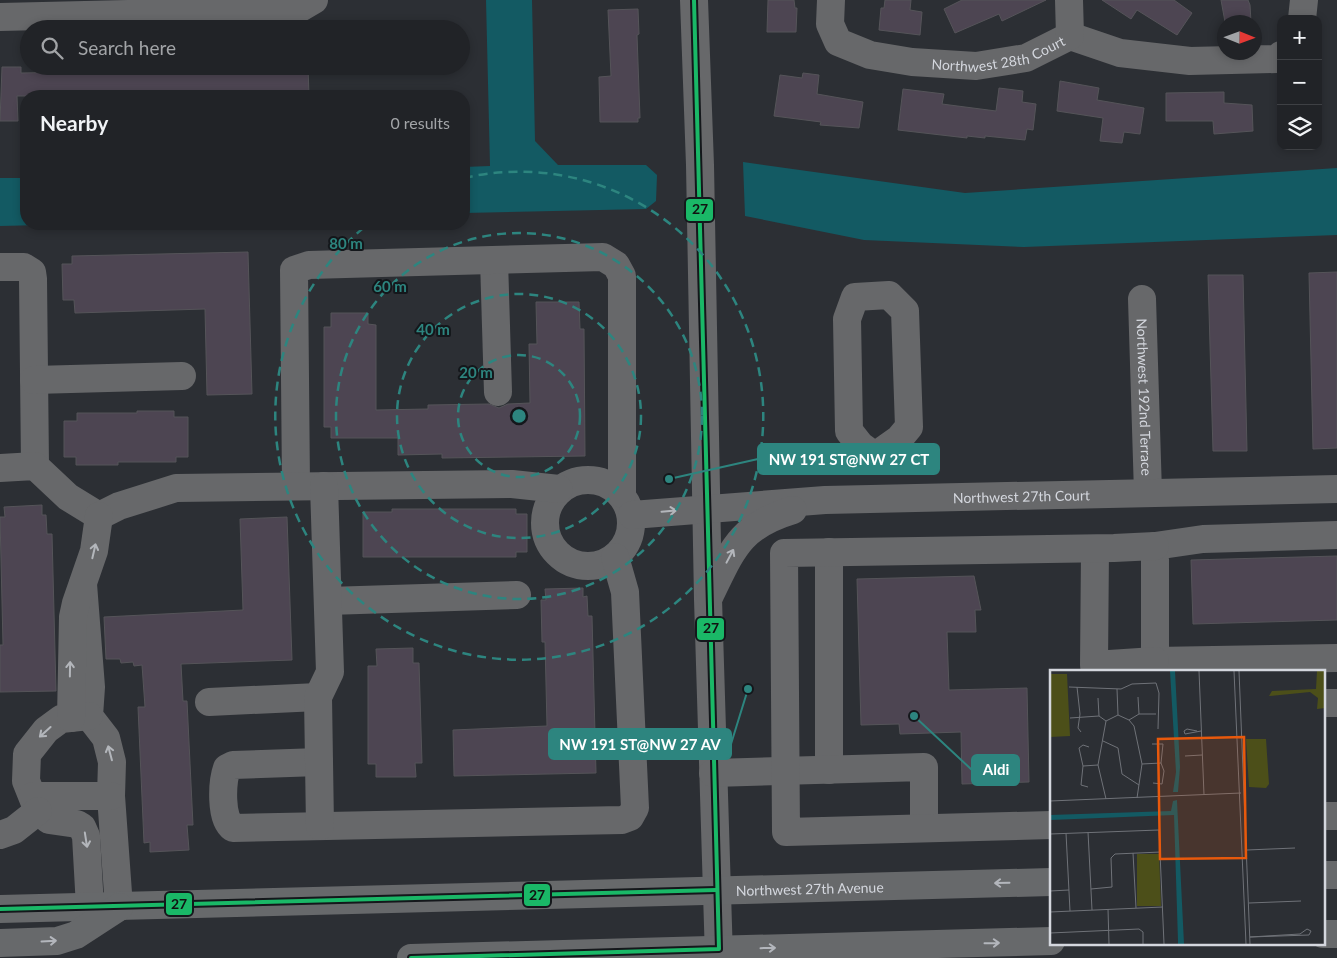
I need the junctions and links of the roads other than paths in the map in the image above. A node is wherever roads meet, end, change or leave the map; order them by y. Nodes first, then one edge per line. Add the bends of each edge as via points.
1 (314, 0) edge
2 (694, 0) edge
3 (831, 0) edge
4 (1069, 0) edge
5 (1304, 0) edge
6 (84, 8) edge
7 (1302, 15) edge
8 (0, 17) edge
9 (1070, 36) junction
10 (1277, 57) edge
11 (494, 260) junction
12 (0, 267) edge
13 (1142, 299) dead end
14 (182, 376) dead end
15 (34, 380) junction
16 (498, 392) dead end
17 (875, 456) junction
18 (36, 466) junction
19 (0, 468) edge
20 (296, 486) junction
21 (324, 486) junction
22 (559, 488) junction
23 (1337, 489) edge
24 (1148, 493) junction
25 (875, 499) junction
26 (825, 500) junction
27 (627, 504) junction
28 (706, 508) junction
29 (99, 516) junction
30 (1337, 535) edge
31 (1155, 546) junction
32 (1095, 548) junction
33 (829, 552) junction
34 (615, 557) junction
35 (517, 596) dead end
36 (708, 599) junction
37 (328, 601) junction
38 (1337, 658) edge
39 (1154, 661) junction
40 (1092, 668) edge
41 (318, 697) junction
42 (209, 702) dead end
43 (1324, 703) edge
44 (1337, 703) edge
45 (80, 717) junction
46 (319, 762) junction
47 (829, 770) junction
48 (786, 771) junction
49 (713, 773) junction
50 (111, 796) junction
51 (36, 804) junction
52 (1324, 816) edge
53 (1337, 816) edge
54 (1050, 825) edge
55 (320, 826) junction
56 (924, 828) junction
57 (0, 835) edge
58 (1337, 874) edge
59 (1324, 875) edge
60 (1050, 882) edge
61 (716, 890) junction
62 (119, 906) junction
63 (90, 907) junction
64 (0, 910) edge
65 (1324, 934) edge
66 (1337, 934) edge
67 (1050, 941) edge
68 (0, 943) edge
69 (719, 954) edge
70 (411, 958) edge

1 - 6 street via 297,10
2 - 28 street
3 - 9 street, Northwest 28th Court via 830,24 838,42 870,55 912,62 976,66 1026,58
4 - 9 street
5 - 7 street
6 - 8 street
9 - 10 street, Northwest 28th Court via 1120,52 1190,61
11 - 16 street
11 - 20 street via 310,265 294,270
11 - 27 street via 603,257 616,265 622,276
12 - 15 street via 24,267 32,272
13 - 24 street, Northwest 192nd Terrace
14 - 15 street
15 - 18 street
17 - 17 street via 899,439 909,427 905,311 889,296 855,297 847,320 849,431
17 - 25 street
18 - 19 street
18 - 29 street via 68,497
20 - 21 street
20 - 29 street via 176,488
21 - 22 street via 512,484
21 - 37 street
22 - 27 street via 584,480 600,481
22 - 34 street via 551,498 544,520 545,536 551,548 576,565 589,566
23 - 24 street, Northwest 27th Court
24 - 25 street, Northwest 27th Court
25 - 26 street, Northwest 27th Court
26 - 28 street, Northwest 27th Court
36 -> 26 street via 732,550 749,529 770,517
27 -> 28 street, Northwest 27th Court
27 - 34 street via 631,531
28 - 36 street
45 -> 29 street via 91,687 83,584 94,552
30 - 31 street via 1203,538
31 - 32 street
31 - 39 street
32 - 33 street
32 - 40 street
33 - 47 street
33 - 48 street via 784,553
34 - 55 street via 624,592 635,808 630,817 622,820
35 - 37 street
36 - 49 street
37 - 41 street via 330,672
38 - 39 street
39 - 40 street
41 - 42 street
41 - 46 street
43 - 44 street
50 -> 45 street via 112,762 106,738
45 -> 51 street via 61,719 46,730 27,754 26,781
46 - 55 street
46 - 55 street via 233,765 227,768 224,776 224,818 233,828
47 - 48 street
47 - 56 street via 924,767
48 - 49 street
48 - 56 street via 786,832
49 - 61 street
50 - 51 street
50 - 62 street
51 - 57 street via 14,830
51 -> 63 street via 49,820 72,821 82,827 86,836
52 - 53 street
54 - 56 street
58 - 59 main road
60 -> 61 main road, Northwest 27th Avenue
61 - 62 main road, Northwest 27th Avenue
61 - 69 street
62 - 63 main road, Northwest 27th Avenue
68 -> 62 main road via 56,940 76,935
63 - 64 main road, Northwest 27th Avenue
65 - 66 main road
69 -> 67 main road
69 - 70 main road

